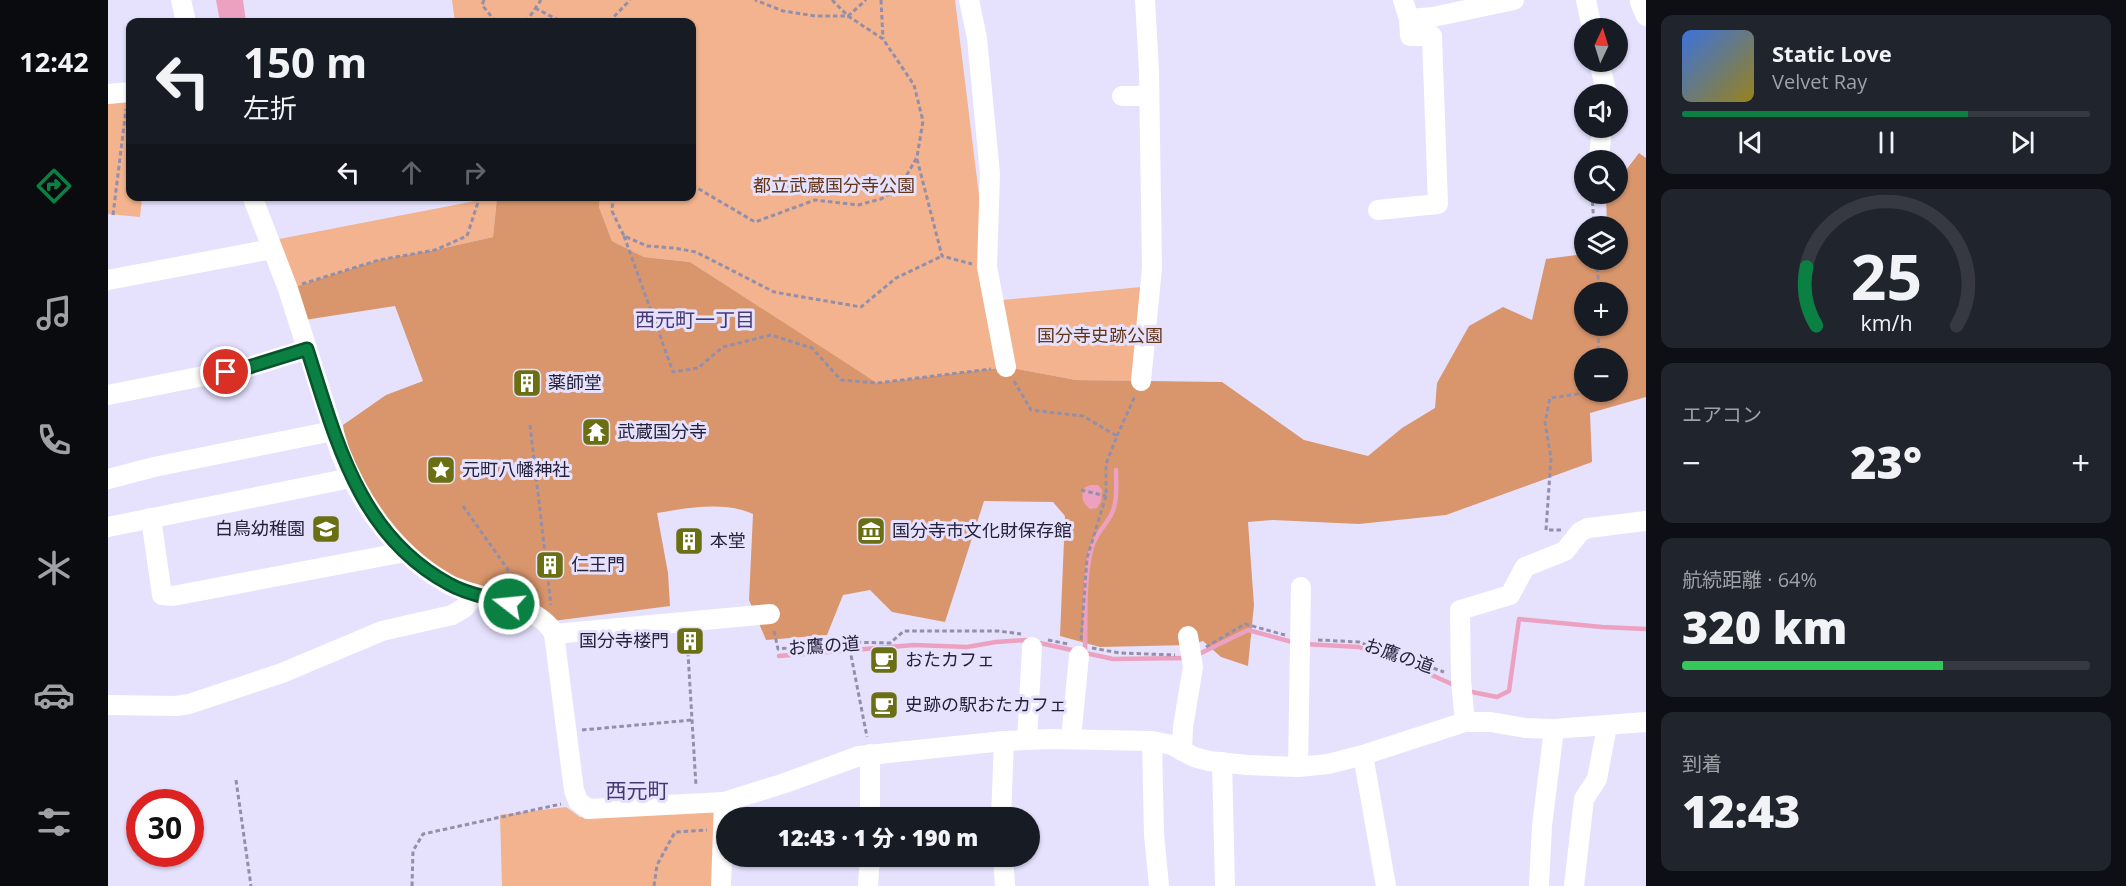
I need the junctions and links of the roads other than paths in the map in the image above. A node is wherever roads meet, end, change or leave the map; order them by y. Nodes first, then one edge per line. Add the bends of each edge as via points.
1 (181, 0) edge
2 (969, 0) edge
3 (1145, 0) edge
4 (1403, 0) edge
5 (1514, 0) edge
6 (1586, 0) edge
7 (1641, 0) edge
8 (1646, 16) edge
9 (185, 18) edge
10 (1590, 18) edge
11 (1409, 20) junction
12 (126, 92) edge
13 (108, 94) edge
14 (1122, 96) dead end
15 (1149, 96) junction
16 (254, 201) edge
17 (1378, 210) dead end
18 (272, 249) junction
19 (108, 280) edge
20 (307, 349) junction
21 (1006, 367) road end
22 (1142, 381) road end
23 (108, 395) edge
24 (333, 431) junction
25 (351, 478) junction
26 (108, 479) edge
27 (151, 518) junction
28 (1646, 520) edge
29 (108, 527) edge
30 (405, 552) junction
31 (1301, 587) dead end
32 (475, 595) junction
33 (770, 614) road end
34 (549, 628) junction
35 (1188, 636) dead end
36 (1031, 640) road end
37 (1077, 649) road end
38 (108, 705) edge
39 (1465, 722) junction
40 (1646, 722) edge
41 (1607, 726) junction
42 (1554, 729) junction
43 (1071, 739) junction
44 (1027, 740) junction
45 (1004, 741) junction
46 (1152, 741) junction
47 (1182, 751) junction
48 (870, 754) junction
49 (1363, 755) junction
50 (1222, 762) junction
51 (1298, 767) junction
52 (724, 802) junction
53 (870, 807) edge
54 (1001, 807) edge
55 (869, 867) edge
56 (1004, 867) edge
57 (1539, 884) dead end
58 (721, 886) edge
59 (868, 886) edge
60 (1005, 886) edge
61 (1159, 886) edge
62 (1225, 886) edge
63 (1386, 886) edge
64 (1574, 886) edge

1 - 9 street
2 - 21 street via 978,38 990,174 987,267
3 - 15 street
4 - 11 street
5 - 11 street
6 - 10 street
7 - 8 street
11 - 17 street via 1410,36 1432,36 1437,204
12 - 13 street
14 - 15 street
15 - 22 street via 1152,286
16 - 18 street
18 - 19 street
18 - 20 street
20 - 23 street via 249,367
20 - 24 street
24 - 25 street
24 - 26 street
25 - 27 street
25 - 30 street via 379,523
27 - 29 street
27 - 30 street via 162,595
28 - 39 street via 1588,528 1565,550 1525,567 1510,595 1460,610
30 - 32 street via 443,581
31 - 51 street
32 - 34 street via 521,609
32 - 38 street via 452,615 382,631 282,673 189,704
33 - 34 street
34 - 52 street via 578,801 588,808
35 - 47 street via 1192,661
36 - 44 street
37 - 43 street
39 - 42 street
39 - 49 street
40 - 41 street
41 - 42 street
41 - 64 street via 1597,779 1584,799
42 - 57 street
43 - 44 street
43 - 46 street
44 - 45 street
45 - 48 street
45 - 54 street
46 - 47 street
46 - 61 street
47 - 50 street
48 - 52 street
48 - 53 street
49 - 51 street
49 - 63 street
50 - 51 street
50 - 62 street
52 - 58 street
55 - 59 street
56 - 60 street

